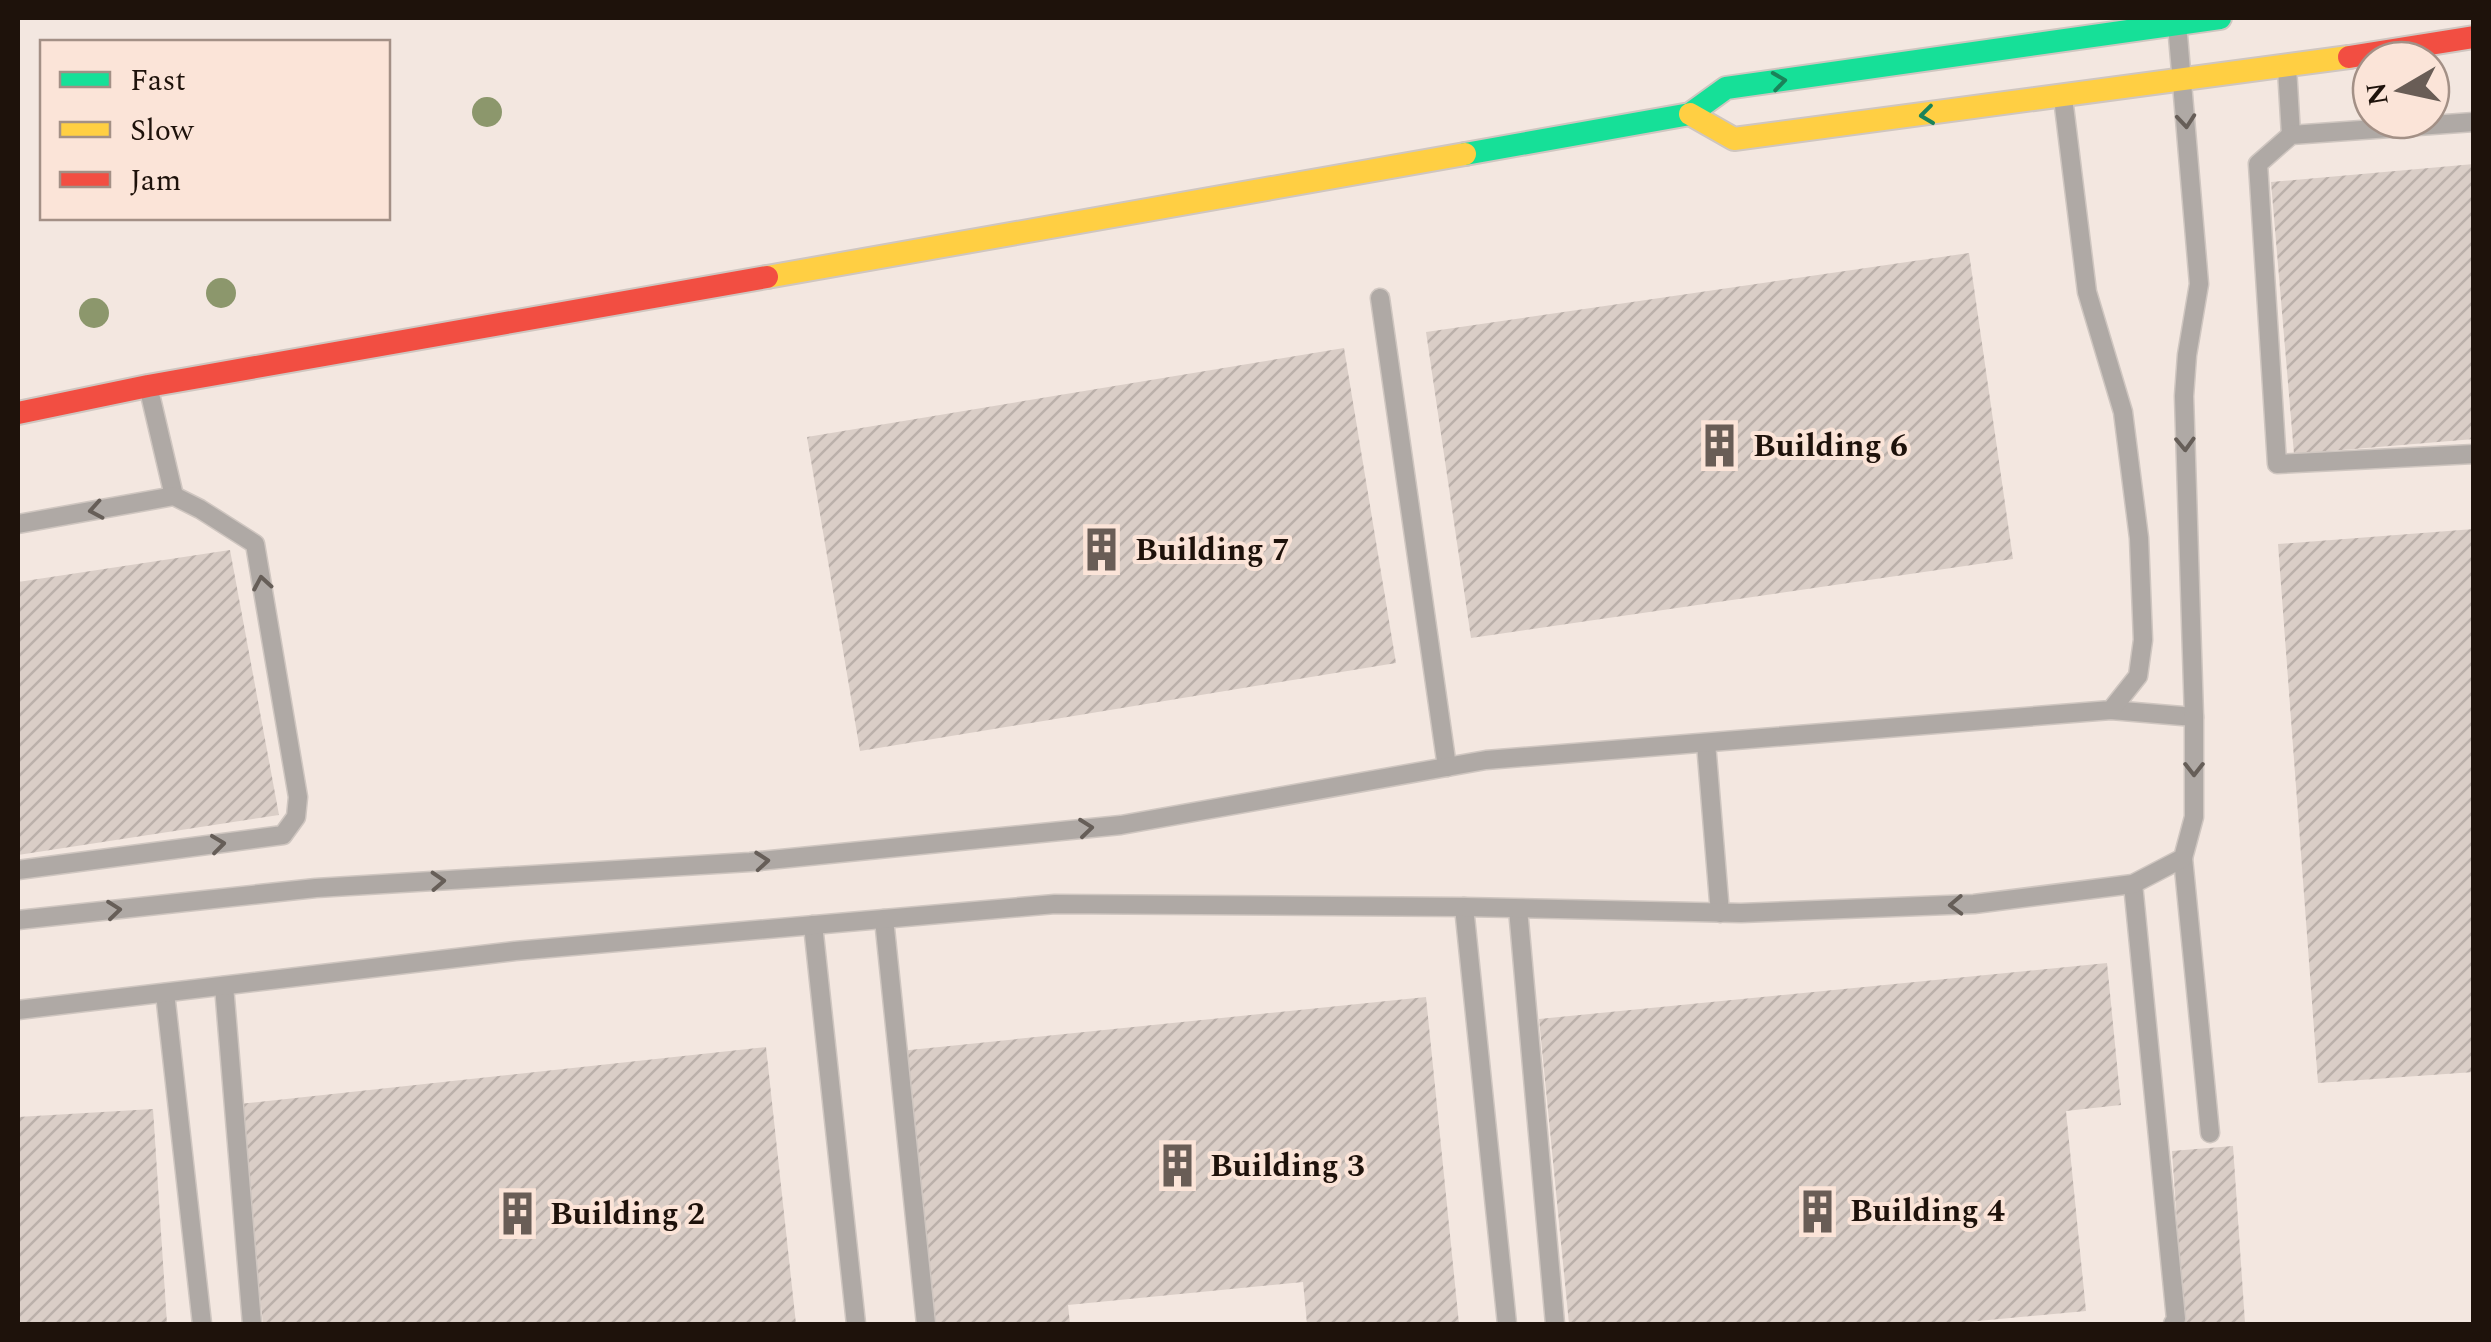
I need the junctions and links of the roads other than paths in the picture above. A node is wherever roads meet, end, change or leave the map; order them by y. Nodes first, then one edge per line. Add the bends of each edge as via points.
1 (2220, 18) edge
2 (2177, 24) junction
3 (2474, 37) edge
4 (2287, 67) junction
5 (2183, 80) junction
6 (1971, 82) junction
7 (2063, 98) junction
8 (1690, 114) junction
9 (2474, 122) edge
10 (2290, 135) junction
11 (1380, 298) dead end
12 (148, 386) junction
13 (18, 413) edge
14 (2474, 454) edge
15 (174, 496) junction
16 (18, 524) edge
17 (2111, 710) junction
18 (2194, 717) junction
19 (1706, 743) junction
20 (1447, 767) junction
21 (2183, 858) junction
22 (18, 870) edge
23 (2134, 884) junction
24 (1464, 908) junction
25 (1518, 909) junction
26 (1720, 913) junction
27 (884, 919) junction
28 (18, 920) edge
29 (814, 925) junction
30 (224, 986) junction
31 (165, 993) junction
32 (18, 1010) edge
33 (2210, 1133) dead end
34 (202, 1324) edge
35 (252, 1324) edge
36 (856, 1324) edge
37 (926, 1324) edge
38 (1507, 1324) edge
39 (1554, 1324) edge
40 (2173, 1324) edge

1 - 2 street
2 - 5 lane
2 - 6 street
3 - 4 street
4 - 5 street
4 - 10 lane
5 - 7 street
5 -> 18 lane via 2199,284 2184,396
6 - 7 street
8 -> 6 street via 1726,88
6 -> 8 street via 1734,139
7 - 17 lane via 2087,292 2123,412 2138,538 2144,640 2138,676
8 - 12 street
9 - 10 lane
10 - 14 lane via 2258,164 2277,464
11 - 20 lane
12 - 13 street
12 - 15 lane
15 -> 16 lane
22 -> 15 lane via 283,836 296,818 298,797 255,544
17 - 18 lane
17 - 19 lane
18 -> 21 lane via 2194,816
19 - 20 lane
19 - 26 lane
28 -> 20 lane via 316,888 750,862 1121,824
21 - 23 lane
21 - 33 lane
23 -> 26 lane via 1974,904
23 - 40 lane
24 - 25 lane
24 - 27 lane via 1055,904
24 - 38 lane
25 - 26 lane
25 - 39 lane
27 - 29 lane
27 - 37 lane
29 - 30 lane
29 - 36 lane
30 - 31 lane
30 - 35 lane
31 - 32 lane
31 - 34 lane

